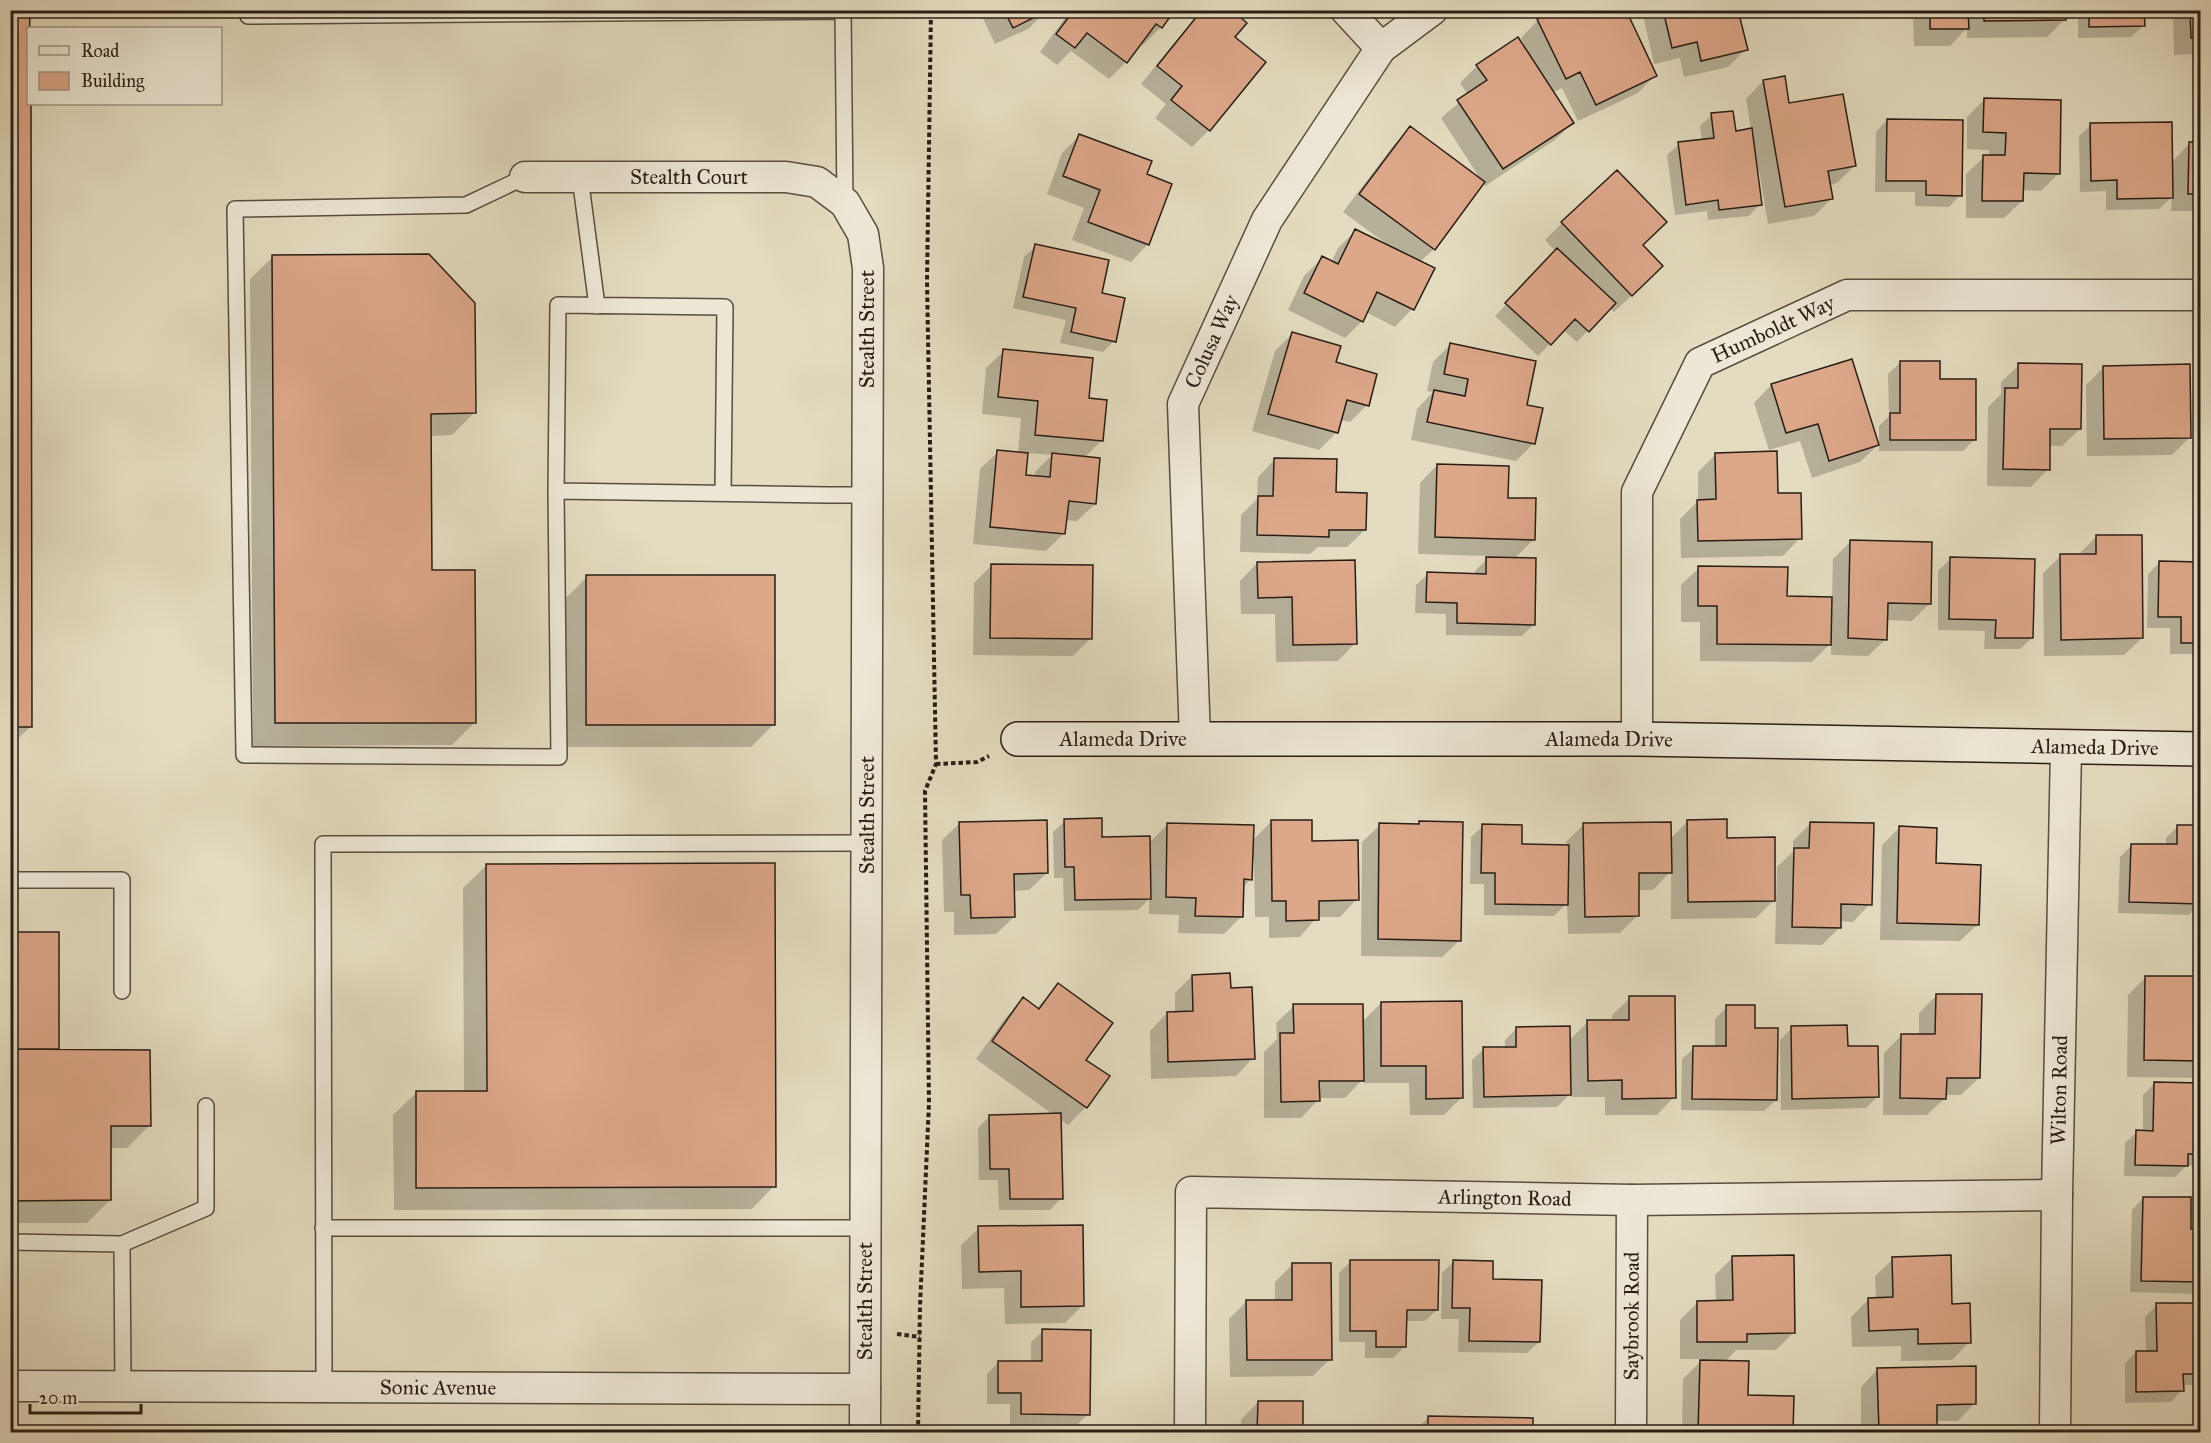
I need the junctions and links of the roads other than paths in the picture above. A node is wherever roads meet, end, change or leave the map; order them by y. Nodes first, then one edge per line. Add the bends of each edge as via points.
1 (245, 10) edge
2 (1346, 10) edge
3 (1432, 10) edge
4 (844, 11) edge
5 (1381, 48) junction
6 (525, 177) joint
7 (580, 177) junction
8 (845, 203) junction
9 (2200, 295) edge
10 (597, 306) junction
11 (556, 491) junction
12 (723, 493) junction
13 (867, 495) junction
14 (1018, 739) road end
15 (1195, 739) junction
16 (1637, 739) junction
17 (2066, 747) junction
18 (2200, 749) edge
19 (867, 843) junction
20 (10, 880) edge
21 (122, 991) dead end
22 (206, 1106) dead end
23 (2057, 1195) junction
24 (1632, 1200) junction
25 (323, 1227) junction
26 (866, 1227) junction
27 (10, 1242) edge
28 (122, 1244) junction
29 (10, 1386) edge
30 (123, 1387) junction
31 (324, 1387) junction
32 (865, 1389) junction
33 (865, 1432) edge
34 (1190, 1432) edge
35 (1631, 1432) edge
36 (2055, 1432) edge

1 - 4 lane via 248,16
2 - 5 street
3 - 5 street, Colusa Way
4 - 8 lane
5 - 15 street, Colusa Way via 1267,220 1183,404
6 - 7 street, Stealth Court
6 - 11 lane via 466,205 235,209 244,755 559,757
7 - 8 street, Stealth Court via 786,177 817,182
7 - 10 lane
8 - 13 street, Stealth Street via 863,234 868,268
9 - 16 street, Humboldt Way via 1847,295 1701,363 1637,492
10 - 11 lane via 558,305
10 - 12 lane via 725,307
11 - 12 lane
12 - 13 lane
13 - 19 street, Stealth Street
14 - 15 street, Alameda Drive
15 - 16 street, Alameda Drive
16 - 17 street, Alameda Drive
17 - 18 street, Alameda Drive
17 - 23 street, Wilton Road
19 - 25 lane via 323,844
19 - 26 street, Stealth Street
20 - 21 lane via 122,880
22 - 28 lane via 206,1208
23 - 24 street, Arlington Road
23 - 36 street, Wilton Road
24 - 34 street, Arlington Road via 1191,1192
24 - 35 street, Saybrook Road
25 - 26 lane
25 - 31 lane
26 - 32 street, Stealth Street
27 - 28 lane
28 - 30 lane
29 - 30 street, Sonic Avenue
30 - 31 street, Sonic Avenue
31 - 32 street, Sonic Avenue
32 - 33 street, Stealth Street

